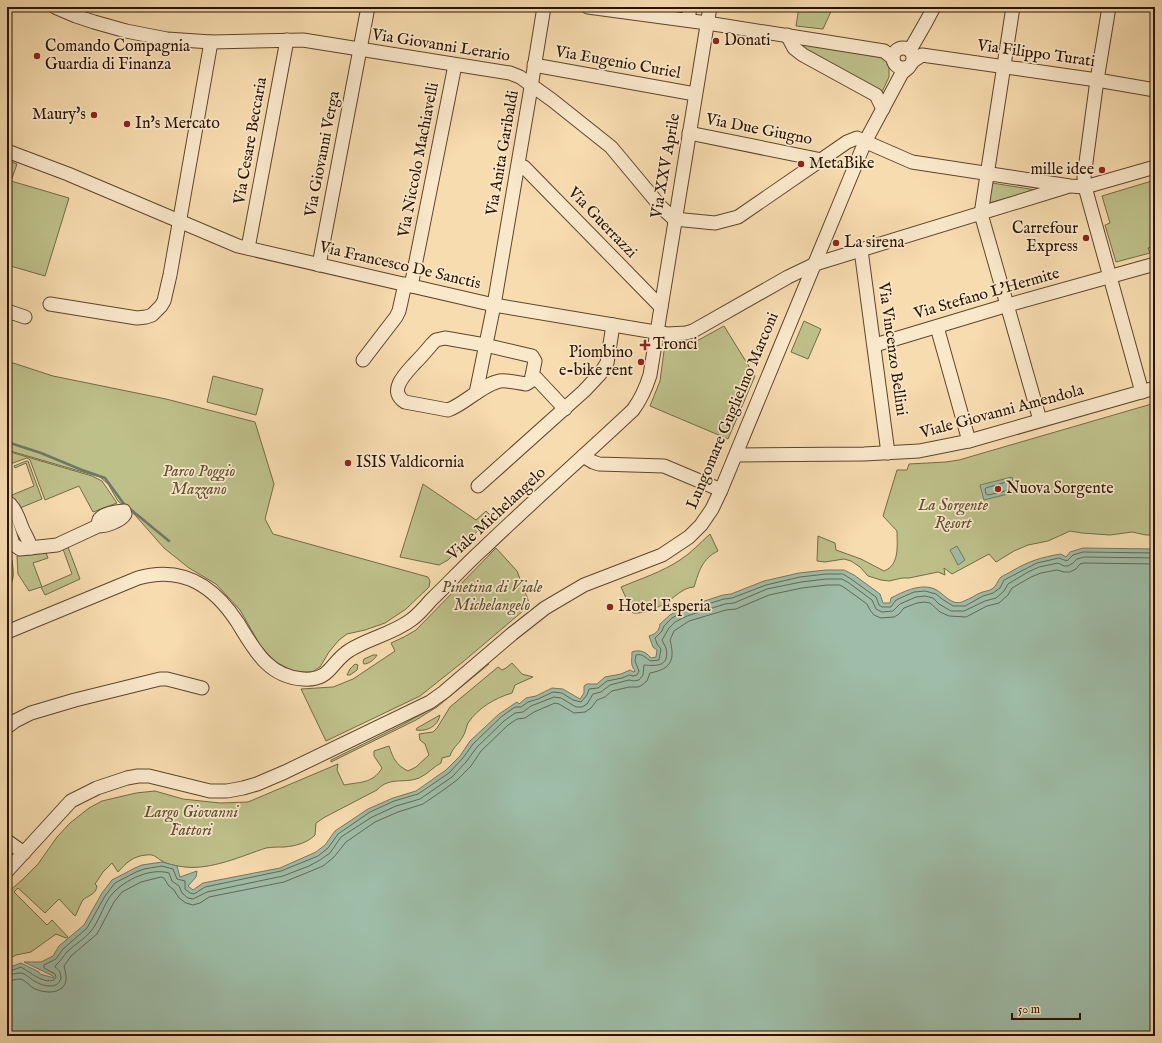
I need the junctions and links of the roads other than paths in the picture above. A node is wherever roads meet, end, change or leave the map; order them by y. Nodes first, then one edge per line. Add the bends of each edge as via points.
1 (55, 7) edge
2 (368, 7) edge
3 (544, 7) edge
4 (588, 7) edge
5 (690, 7) edge
6 (710, 7) edge
7 (934, 7) edge
8 (1013, 7) edge
9 (1109, 7) edge
10 (688, 20) junction
11 (707, 23) junction
12 (787, 35) junction
13 (287, 40) junction
14 (211, 42) junction
15 (360, 50) junction
16 (911, 59) junction
17 (894, 60) junction
18 (455, 65) junction
19 (534, 65) junction
20 (1004, 67) junction
21 (1097, 80) junction
22 (532, 85) junction
23 (1155, 90) edge
24 (695, 94) junction
25 (890, 96) junction
26 (882, 109) junction
27 (689, 133) junction
28 (866, 142) junction
29 (7, 150) edge
30 (822, 160) junction
31 (518, 166) junction
32 (1155, 167) edge
33 (986, 174) junction
34 (1070, 186) junction
35 (1085, 187) junction
36 (980, 214) junction
37 (674, 219) junction
38 (180, 221) junction
39 (248, 248) junction
40 (861, 250) junction
41 (319, 264) junction
42 (815, 264) junction
43 (1155, 264) edge
44 (788, 277) junction
45 (1109, 277) junction
46 (808, 280) junction
47 (408, 285) junction
48 (50, 304) dead end
49 (494, 305) junction
50 (1008, 305) junction
51 (660, 307) junction
52 (7, 311) edge
53 (25, 317) dead end
54 (613, 325) junction
55 (937, 327) junction
56 (657, 332) junction
57 (485, 345) junction
58 (875, 345) junction
59 (363, 360) dead end
60 (532, 376) junction
61 (1155, 388) edge
62 (1142, 392) junction
63 (476, 393) junction
64 (564, 409) junction
65 (1040, 420) junction
66 (969, 441) junction
67 (888, 453) junction
68 (736, 455) junction
69 (584, 456) junction
70 (478, 486) dead end
71 (721, 490) junction
72 (7, 503) edge
73 (7, 525) edge
74 (98, 526) dead end
75 (31, 548) junction
76 (7, 632) edge
77 (202, 688) dead end
78 (7, 727) edge
79 (7, 841) edge
80 (24, 853) junction
81 (7, 871) edge

1 - 14 street, Via Giovanni Lerario via 126,31
2 - 15 street, Via Giovanni Verga
3 - 19 street, Via Anita Garibaldi
4 - 10 street
5 - 10 street
6 - 11 street, Via XXV Aprile
7 - 16 street, Lungomare Guglielmo Marconi
8 - 20 street
9 - 21 street
10 - 11 street
11 - 12 street
11 - 24 street, Via XXV Aprile
12 - 17 street via 884,51
12 - 26 street via 794,48 803,55 876,95
13 - 14 street, Via Giovanni Lerario
13 - 15 street, Via Giovanni Lerario via 319,42
13 - 39 street, Via Cesare Beccaria
14 - 38 street
15 - 18 street, Via Giovanni Lerario
15 - 41 street, Via Giovanni Verga
16 - 17 street via 906,68 899,67
16 - 17 street, Via Filippo Turati via 905,47 895,52
16 - 20 street, Via Filippo Turati via 922,55
16 - 25 street, Lungomare Guglielmo Marconi
17 - 25 street via 895,73
18 - 22 street, Via Giovanni Lerario via 510,73
18 - 47 street, Via Niccolo Machiavelli
19 - 22 street, Via Anita Garibaldi
19 - 24 street, Via Eugenio Curiel
20 - 21 street, Via Filippo Turati
20 - 33 street
21 - 23 street, Via Filippo Turati
21 - 35 street via 1084,177
22 - 31 street, Via Anita Garibaldi
22 - 37 street, Via Giovanni Lerario via 611,147 661,208
24 - 27 street, Via XXV Aprile
25 - 26 street, Lungomare Guglielmo Marconi
26 - 28 street, Lungomare Guglielmo Marconi
27 - 30 street, Via Due Giugno
27 - 37 street, Via XXV Aprile
28 - 30 street via 857,138 847,142
28 - 33 street via 912,162
28 - 42 street, Lungomare Guglielmo Marconi
29 - 38 street, Via Francesco De Sanctis
30 - 37 street via 738,217 715,222
31 - 49 street, Via Anita Garibaldi
31 - 51 street, Via Guerrazzi via 524,167
32 - 35 street
33 - 34 street
33 - 36 street
34 - 35 street
34 - 36 street, Via Francesco De Sanctis
35 - 45 street
36 - 40 street, Via Francesco De Sanctis
36 - 50 street
37 - 51 street, Via XXV Aprile
38 - 39 street, Via Francesco De Sanctis
38 - 48 street via 164,300 158,311 152,315 137,318
39 - 41 street, Via Francesco De Sanctis
40 - 42 street, Via Francesco De Sanctis
40 - 58 street, Via Vincenzo Bellini
41 - 47 street, Via Francesco De Sanctis
42 - 44 street, Via Francesco De Sanctis
42 - 46 street, Lungomare Guglielmo Marconi
43 - 45 street, Via Stefano L'Hermite
44 - 46 street
44 - 56 street, Via Francesco De Sanctis via 693,331 680,334
45 - 50 street, Via Stefano L'Hermite
45 - 62 street
46 - 68 street, Lungomare Guglielmo Marconi
47 - 49 street, Via Francesco De Sanctis
47 - 59 street, Via Niccolo Machiavelli via 396,317
49 - 54 street, Via Francesco De Sanctis
49 - 57 street, Via Anita Garibaldi
50 - 55 street, Via Stefano L'Hermite
50 - 65 street
51 - 56 street, Via XXV Aprile
52 - 53 street
54 - 56 street, Via Francesco De Sanctis
54 - 64 street via 607,363 584,391
55 - 58 street, Via Stefano L'Hermite
55 - 66 street
56 - 69 street, Viale Michelangelo via 650,375 640,400 633,410
57 - 60 street via 532,356 535,361
57 - 63 street, Via Anita Garibaldi
57 - 63 street via 445,338 436,340 401,379 398,386 399,397 405,402 448,410
58 - 67 street, Via Vincenzo Bellini
60 - 63 street via 531,381 526,384 500,381
60 - 64 street
61 - 62 street, Viale Giovanni Amendola
62 - 65 street, Viale Giovanni Amendola
64 - 70 street
65 - 66 street, Viale Giovanni Amendola
66 - 67 street, Viale Giovanni Amendola via 919,451
67 - 68 street, Viale Giovanni Amendola
68 - 71 street, Lungomare Guglielmo Marconi
69 - 71 street via 599,464 664,466
69 - 76 street, Viale Michelangelo via 411,620 348,651 331,669 318,678 295,678 278,672 256,653 237,623 213,593 194,580 172,574 151,574 138,578
71 - 80 street, Lungomare Guglielmo Marconi via 702,525 689,537 662,555 584,585 545,608 444,692 413,711 243,788 210,791 149,776 138,776 97,788 71,801
72 - 75 street via 16,511
73 - 75 street via 13,544 20,548
74 - 75 street via 57,545
77 - 78 street via 160,679 31,713 15,720
79 - 80 street
80 - 81 street, Lungomare Guglielmo Marconi

